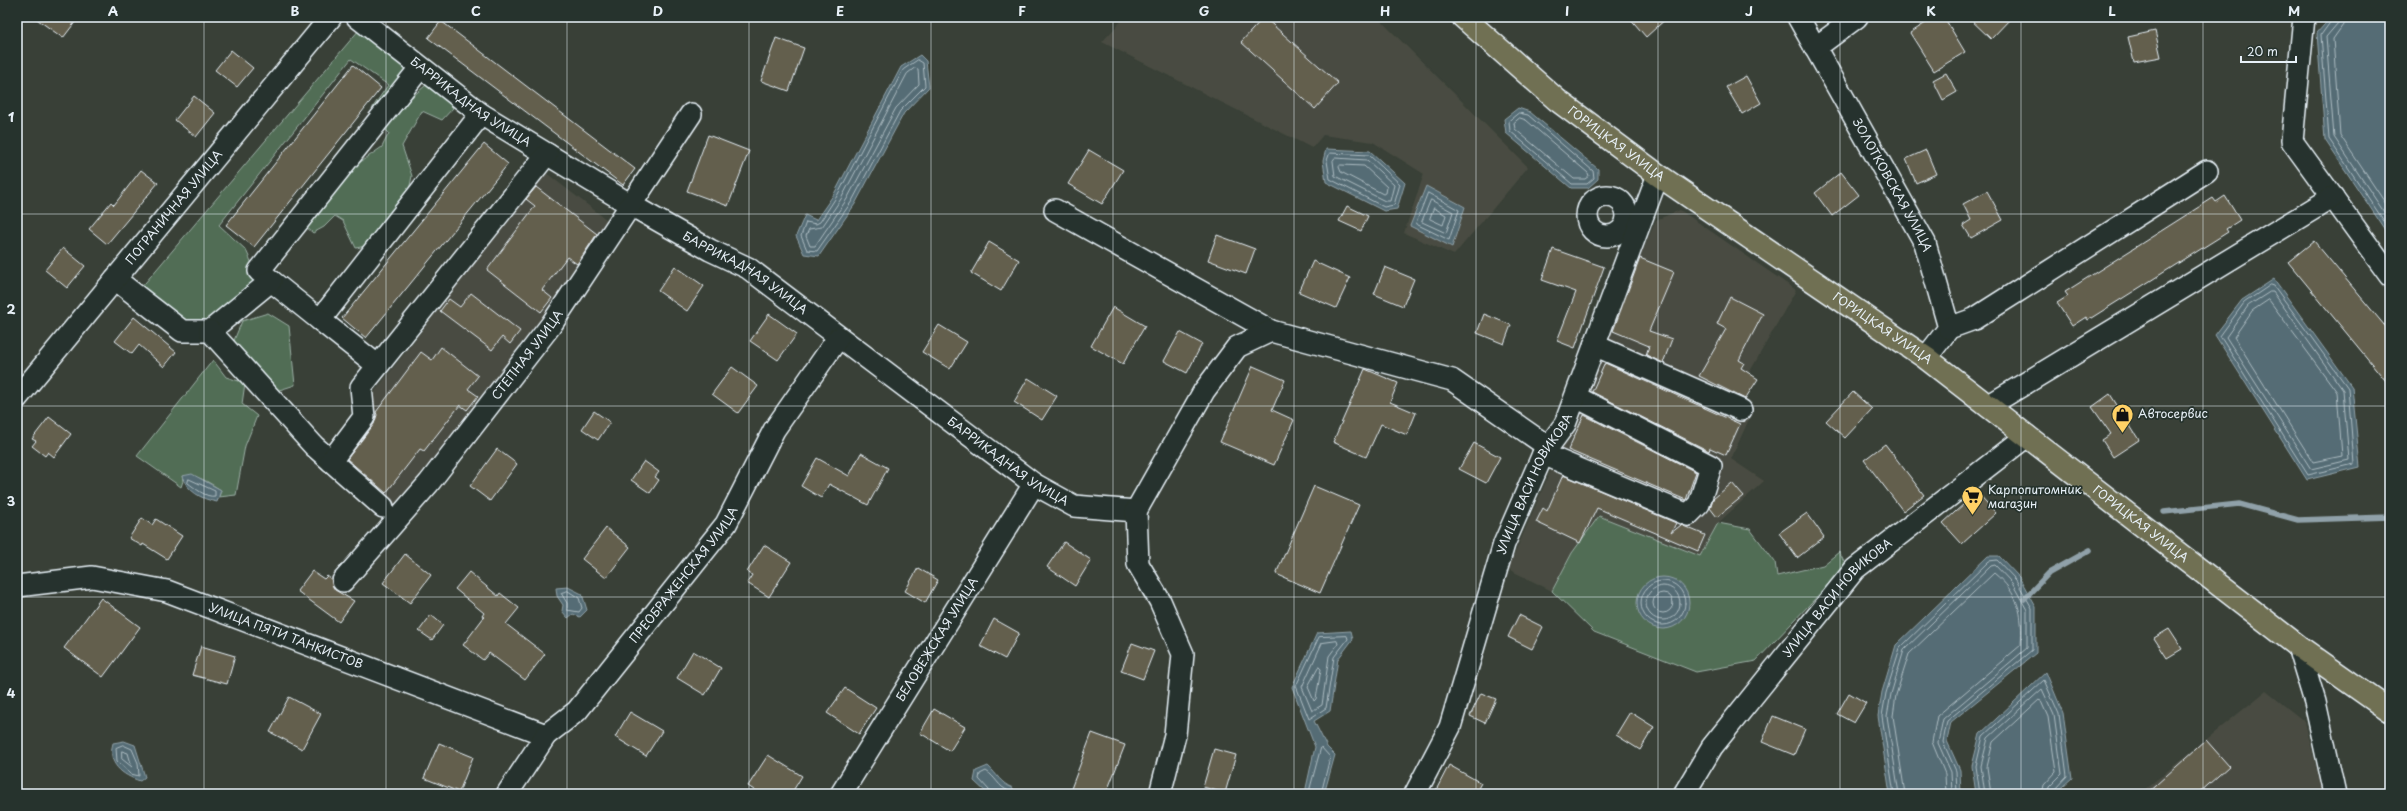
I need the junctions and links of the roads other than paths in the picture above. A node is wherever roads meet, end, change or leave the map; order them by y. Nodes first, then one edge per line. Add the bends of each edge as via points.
1 (331, 17) edge
2 (357, 17) edge
3 (1463, 17) edge
4 (1798, 17) edge
5 (1858, 17) edge
6 (2304, 17) edge
7 (1815, 48) junction
8 (420, 68) junction
9 (481, 114) junction
10 (692, 114) dead end
11 (547, 154) junction
12 (2207, 171) dead end
13 (1658, 175) junction
14 (2333, 197) junction
15 (631, 205) junction
16 (1055, 210) dead end
17 (2390, 276) edge
18 (115, 279) junction
19 (271, 281) junction
20 (320, 320) junction
21 (1949, 328) junction
22 (210, 331) junction
23 (1271, 331) junction
24 (838, 338) junction
25 (1594, 345) junction
26 (1926, 358) junction
27 (377, 365) junction
28 (1576, 397) junction
29 (17, 398) edge
30 (1988, 406) junction
31 (1741, 410) dead end
32 (2027, 436) junction
33 (1545, 450) junction
34 (331, 461) junction
35 (1034, 484) junction
36 (382, 507) dead end
37 (1136, 511) junction
38 (343, 581) dead end
39 (17, 586) edge
40 (2298, 646) junction
41 (2390, 711) edge
42 (546, 735) junction
43 (507, 794) edge
44 (841, 794) edge
45 (1160, 794) edge
46 (1415, 794) edge
47 (1684, 794) edge
48 (2335, 794) edge

1 - 18 street, ПОГРАНИЧНАЯ УЛИЦА
2 - 8 street, БАРРИКАДНАЯ УЛИЦА
3 - 13 main road, ГОРИЦКАЯ УЛИЦА via 1557,100
4 - 7 street, ЗОЛОТКОВСКАЯ УЛИЦА
5 - 7 street
6 - 14 street via 2292,141
7 - 21 street, ЗОЛОТКОВСКАЯ УЛИЦА via 1925,243
8 - 9 street, БАРРИКАДНАЯ УЛИЦА
8 - 19 street via 259,271
9 - 11 street, БАРРИКАДНАЯ УЛИЦА
9 - 20 street
10 - 15 street, СТЕПНАЯ УЛИЦА
11 - 15 street, БАРРИКАДНАЯ УЛИЦА
11 - 27 street
12 - 21 street via 1974,319
13 - 25 street, УЛИЦА ВАСИ НОВИКОВА via 1632,226
13 - 26 main road, ГОРИЦКАЯ УЛИЦА
14 - 17 street
14 - 30 street
15 - 24 street, БАРРИКАДНАЯ УЛИЦА via 710,250 748,268
15 - 38 street, СТЕПНАЯ УЛИЦА via 551,324 429,483
16 - 23 street
18 - 22 street via 182,331
18 - 29 street, ПОГРАНИЧНАЯ УЛИЦА
19 - 20 street
19 - 22 street
20 - 27 street
21 - 26 street
22 - 34 street via 314,446
23 - 33 street via 1452,380
23 - 37 street via 1237,347 1204,391
24 - 35 street, БАРРИКАДНАЯ УЛИЦА
24 - 42 street, ПРЕОБРАЖЕНСКАЯ УЛИЦА via 774,430 726,524 577,711
25 - 28 street, УЛИЦА ВАСИ НОВИКОВА
25 - 31 street
26 - 30 main road, ГОРИЦКАЯ УЛИЦА
27 - 34 street via 361,387 364,417
28 - 33 street, УЛИЦА ВАСИ НОВИКОВА via 1565,424
28 - 33 street via 1711,466 1699,504 1688,515
30 - 32 main road, ГОРИЦКАЯ УЛИЦА
32 - 40 main road, ГОРИЦКАЯ УЛИЦА
32 - 47 street, УЛИЦА ВАСИ НОВИКОВА via 1855,569 1712,747
33 - 46 street, УЛИЦА ВАСИ НОВИКОВА via 1504,544 1450,727
34 - 36 street
35 - 37 street, БАРРИКАДНАЯ УЛИЦА via 1074,506
35 - 44 street, БЕЛОВЕЖСКАЯ УЛИЦА
37 - 45 street via 1138,564 1160,601 1183,654 1175,735
39 - 42 street, УЛИЦА ПЯТИ ТАНКИСТОВ via 92,577 167,591
40 - 41 main road, ГОРИЦКАЯ УЛИЦА
40 - 48 street via 2315,702
42 - 43 street, ПРЕОБРАЖЕНСКАЯ УЛИЦА

